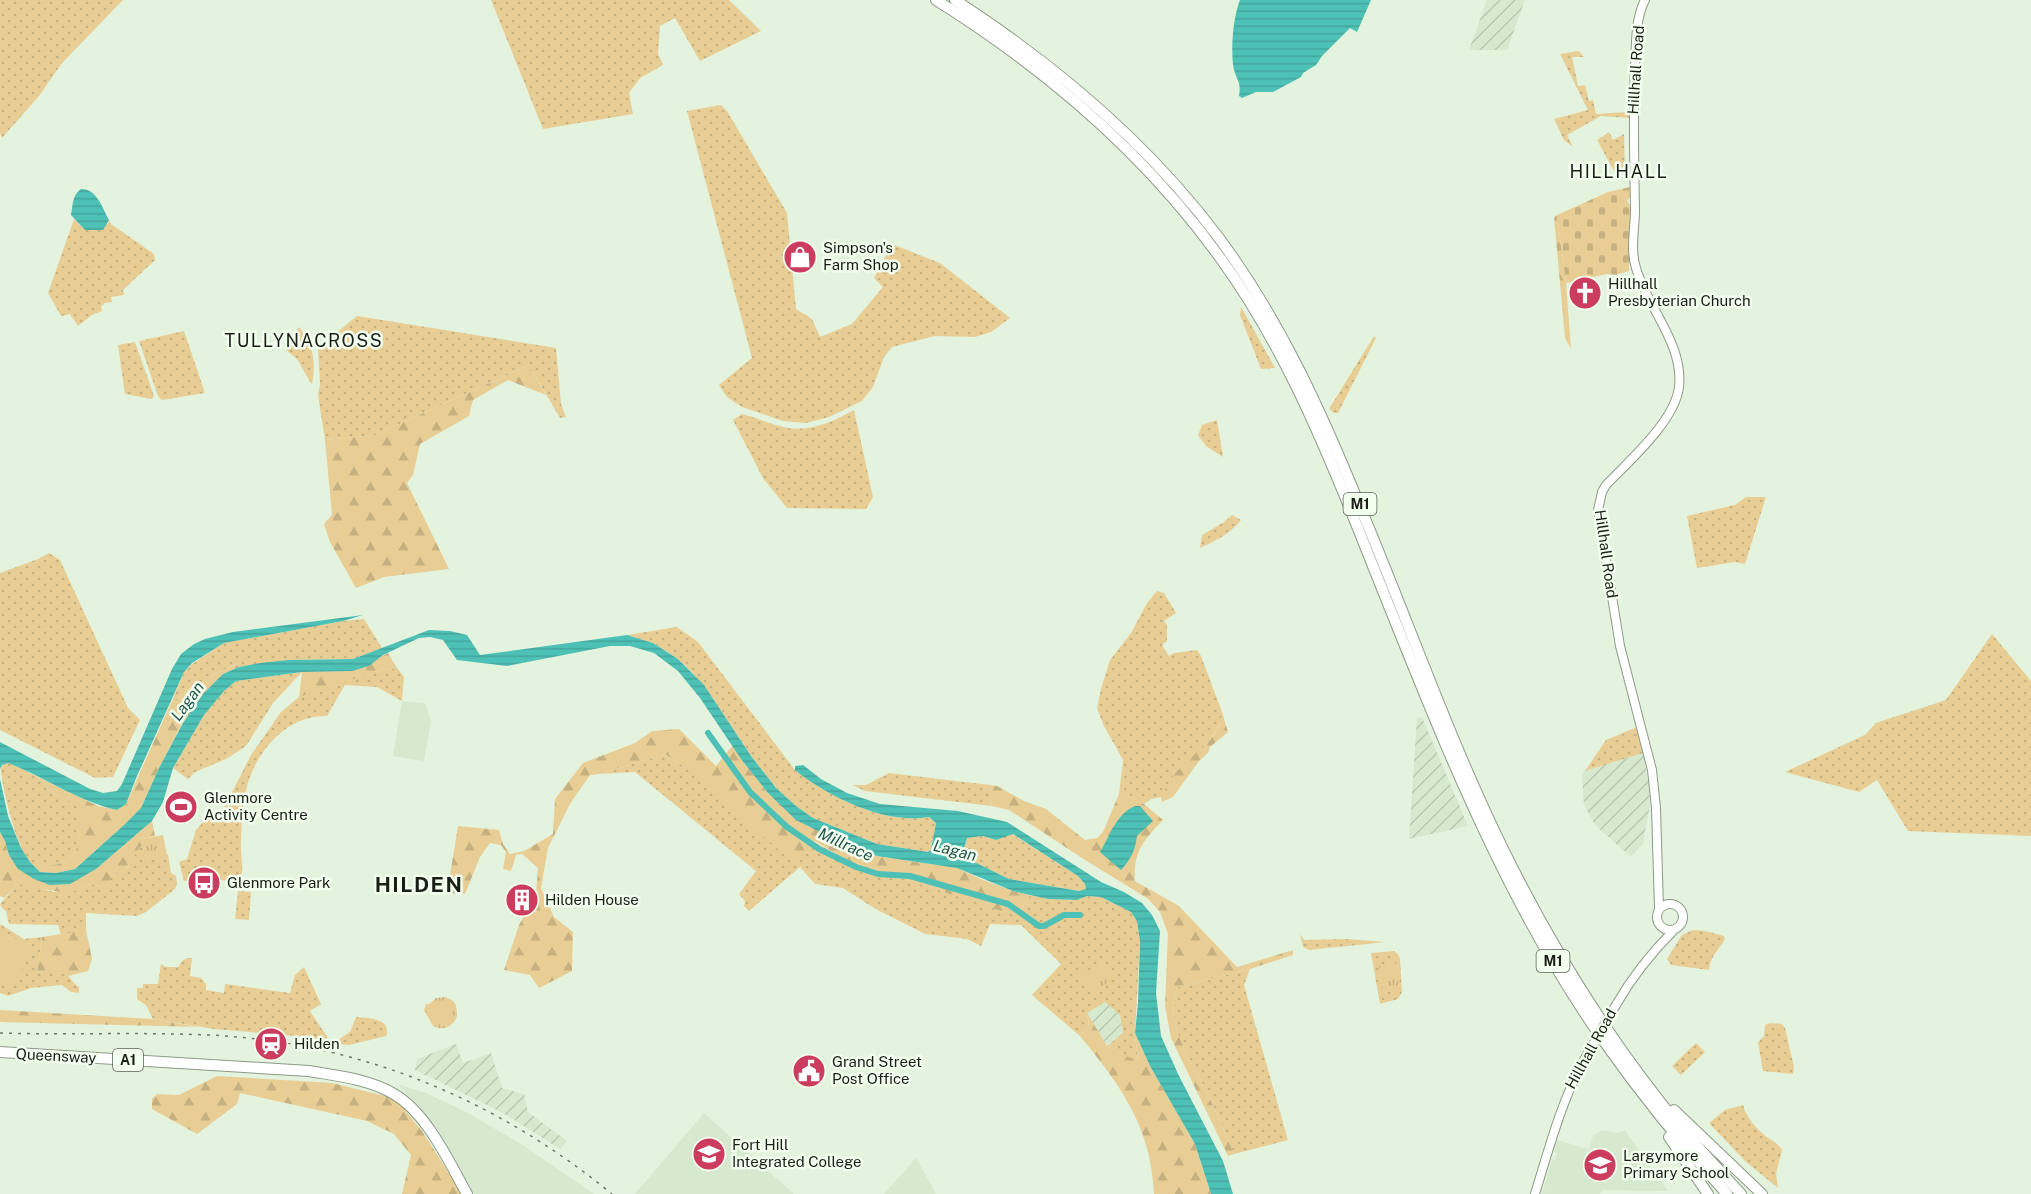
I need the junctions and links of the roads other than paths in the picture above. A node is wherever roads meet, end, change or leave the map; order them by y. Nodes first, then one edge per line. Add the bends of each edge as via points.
1 (936, 0) edge
2 (954, 0) edge
3 (1645, 0) edge
4 (1659, 889) junction
5 (1675, 904) junction
6 (1659, 909) junction
7 (1657, 922) junction
8 (1675, 929) junction
9 (1656, 948) junction
10 (0, 1052) edge
11 (1650, 1096) junction
12 (467, 1194) edge
13 (1535, 1194) edge
14 (1708, 1194) edge
15 (1727, 1194) edge
16 (1741, 1194) edge
17 (1762, 1194) edge

1 - 11 highway, M1 via 1037,69 1107,129 1167,190 1252,306 1330,461 1442,735 1509,883 1602,1040
2 - 11 highway, M1 via 1035,55 1119,126 1187,199 1242,271 1281,337 1330,436 1504,851 1546,931
3 - 4 main road, Hillhall Road via 1635,58 1633,251 1642,286 1676,356 1679,385 1672,406 1650,439 1606,484 1598,510 1620,646 1652,770
4 - 5 main road
4 - 6 main road, Hillhall Road
5 - 6 main road
5 - 8 main road via 1683,915
6 - 7 main road
7 - 8 main road via 1663,928
7 - 9 main road
8 - 9 main road, Hillhall Road
9 - 13 main road, Hillhall Road, bridge via 1624,990 1589,1050 1564,1101
10 - 12 highway, Queensway / A1 via 309,1071 345,1077 393,1093 412,1107
11 - 14 highway via 1675,1146
11 - 15 highway, M1 via 1690,1153
11 - 16 highway, M1
11 - 17 highway

